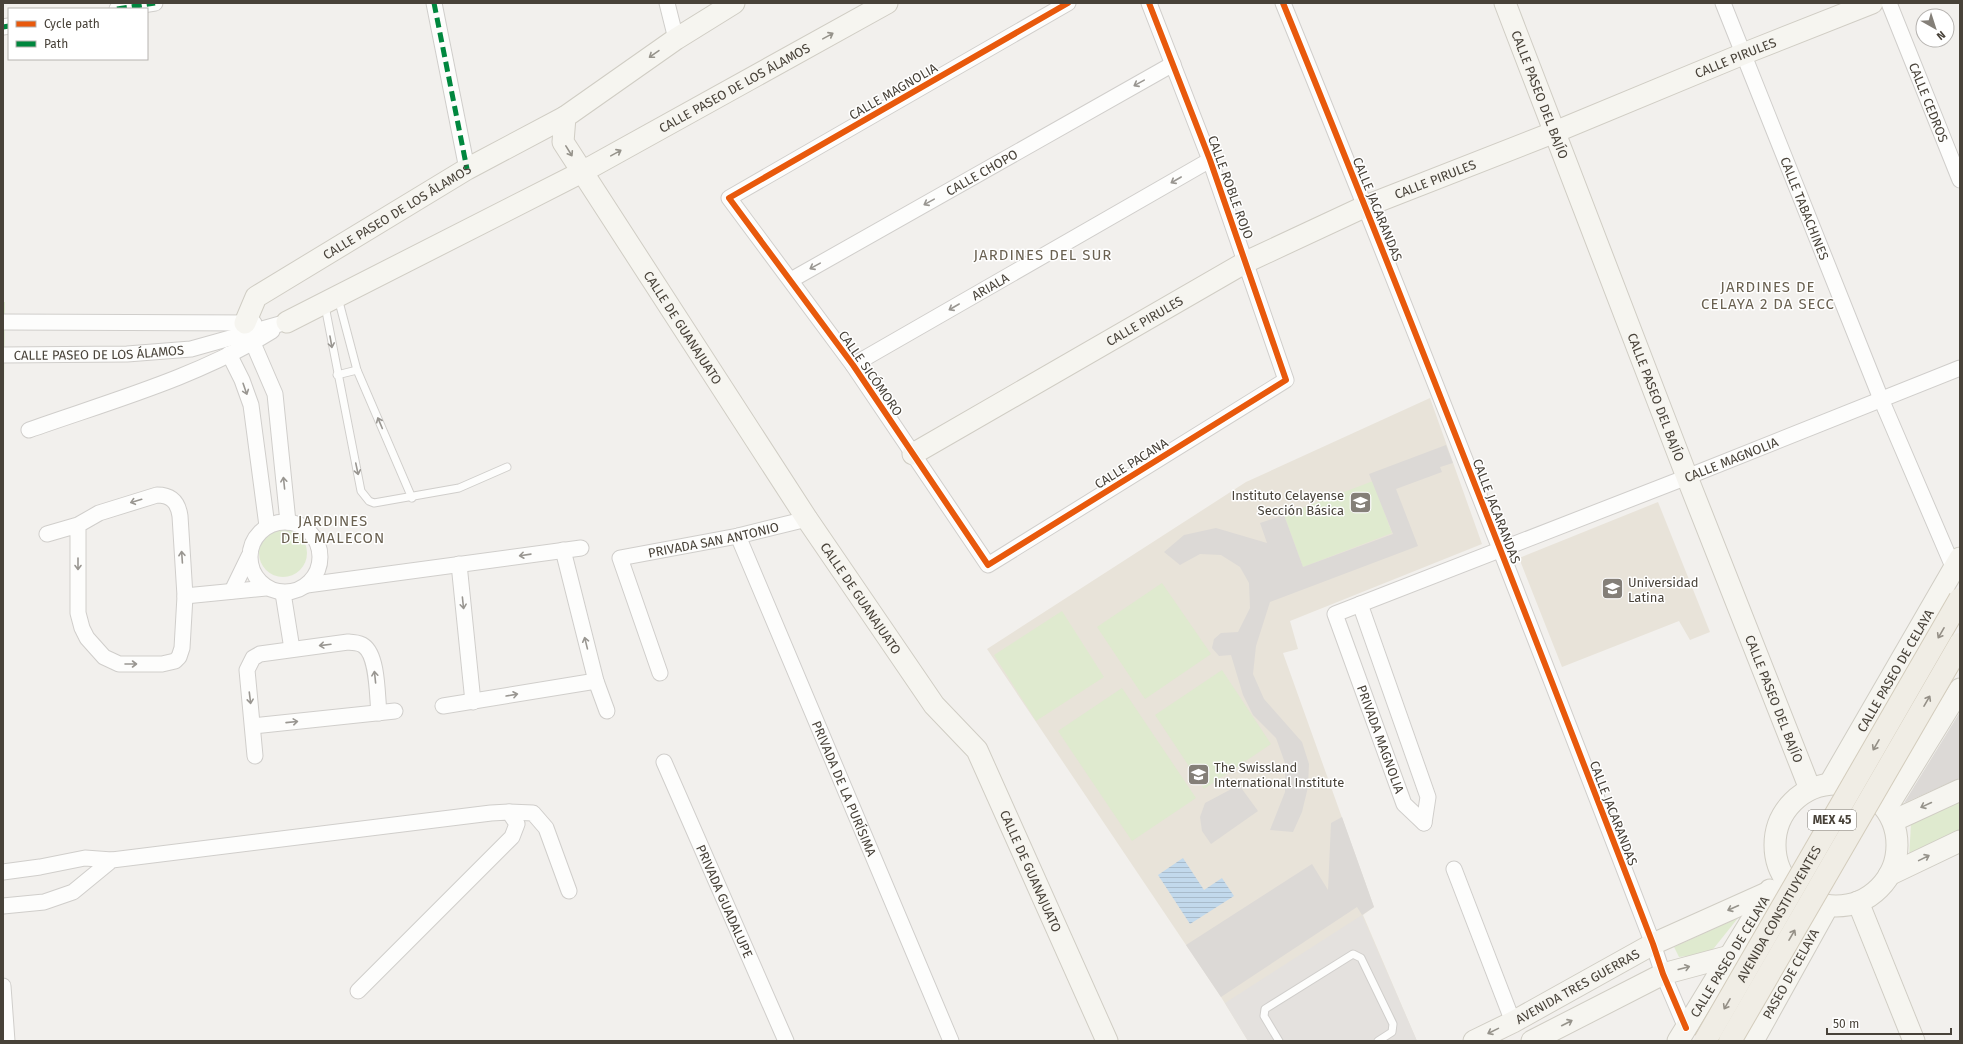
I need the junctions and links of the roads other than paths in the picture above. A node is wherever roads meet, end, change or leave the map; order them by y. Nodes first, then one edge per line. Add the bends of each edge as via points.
1 (155, 3) edge
2 (434, 3) edge
3 (667, 3) edge
4 (716, 3) edge
5 (734, 3) edge
6 (887, 3) edge
7 (1068, 3) edge
8 (1149, 3) edge
9 (1283, 3) edge
10 (1505, 3) edge
11 (1723, 3) edge
12 (1872, 3) edge
13 (1889, 3) edge
14 (123, 8) edge
15 (701, 22) junction
16 (676, 39) junction
17 (1743, 54) junction
18 (1173, 64) junction
19 (565, 117) junction
20 (1555, 132) junction
21 (1210, 160) junction
22 (467, 169) junction
23 (582, 172) junction
24 (1960, 180) edge
25 (729, 198) joint
26 (1366, 206) junction
27 (1246, 262) junction
28 (791, 280) junction
29 (331, 300) junction
30 (3, 322) edge
31 (287, 322) junction
32 (245, 324) junction
33 (254, 343) junction
34 (229, 354) junction
35 (3, 355) edge
36 (853, 365) junction
37 (1960, 368) edge
38 (357, 370) junction
39 (338, 375) junction
40 (1286, 380) joint
41 (1881, 399) junction
42 (29, 430) dead end
43 (913, 454) junction
44 (507, 467) dead end
45 (1687, 477) junction
46 (412, 498) junction
47 (807, 519) junction
48 (288, 522) junction
49 (78, 525) junction
50 (268, 526) junction
51 (47, 534) dead end
52 (738, 536) junction
53 (581, 548) dead end
54 (1501, 549) junction
55 (563, 550) junction
56 (249, 556) junction
57 (1957, 563) edge
58 (320, 564) junction
59 (460, 564) junction
60 (988, 565) joint
61 (339, 580) junction
62 (307, 585) junction
63 (266, 588) junction
64 (232, 592) junction
65 (284, 593) junction
66 (185, 596) junction
67 (1960, 599) edge
68 (1360, 604) junction
69 (1960, 644) edge
70 (292, 649) junction
71 (660, 673) dead end
72 (596, 681) junction
73 (1960, 689) edge
74 (1883, 692) junction
75 (473, 702) junction
76 (443, 706) dead end
77 (1397, 708) junction
78 (395, 711) dead end
79 (607, 711) dead end
80 (379, 713) junction
81 (1373, 719) junction
82 (253, 726) junction
83 (1932, 735) junction
84 (255, 756) dead end
85 (664, 762) dead end
86 (1830, 783) junction
87 (1810, 789) junction
88 (1960, 790) edge
89 (509, 812) junction
90 (1890, 815) junction
91 (1960, 841) edge
92 (112, 860) junction
93 (1454, 869) dead end
94 (3, 872) edge
95 (1781, 873) junction
96 (1889, 875) junction
97 (569, 891) dead end
98 (1769, 892) junction
99 (1858, 902) junction
100 (3, 906) edge
101 (1828, 906) junction
102 (1653, 944) junction
103 (1730, 956) junction
104 (1663, 974) junction
105 (1784, 984) junction
106 (3, 986) edge
107 (358, 991) dead end
108 (1513, 1022) junction
109 (1682, 1035) edge
110 (7, 1041) edge
111 (786, 1041) edge
112 (951, 1041) edge
113 (1107, 1041) edge
114 (1279, 1041) edge
115 (1378, 1041) edge
116 (1474, 1041) edge
117 (1532, 1041) edge
118 (1705, 1041) edge
119 (1730, 1041) edge
120 (1753, 1041) edge
121 (1914, 1041) edge

1 - 14 street
2 - 22 street
3 - 16 street
4 - 15 street
5 - 15 main road, CALLE PASEO DE LOS ÁLAMOS
23 -> 6 main road, CALLE PASEO DE LOS ÁLAMOS
7 - 25 street, CALLE MAGNOLIA
8 - 18 street, CALLE ROBLE ROJO
9 - 26 street, CALLE JACARANDAS
10 - 20 main road, CALLE PASEO DEL BAJÍO
11 - 17 street, CALLE TABACHINES
12 - 17 main road, CALLE PIRULES
13 - 24 street, CALLE CEDROS
15 - 16 main road, CALLE PASEO DE LOS ÁLAMOS
16 -> 19 main road, CALLE PASEO DE LOS ÁLAMOS
17 - 20 main road, CALLE PIRULES
17 - 41 street, CALLE TABACHINES
18 - 21 street, CALLE ROBLE ROJO
18 -> 28 street, CALLE CHOPO
19 - 22 main road, CALLE PASEO DE LOS ÁLAMOS
19 -> 23 main road via 563,142
20 - 26 main road, CALLE PIRULES
20 - 45 main road, CALLE PASEO DEL BAJÍO
21 - 27 street, CALLE ROBLE ROJO
21 -> 36 street, ARIALA
22 - 32 main road, CALLE PASEO DE LOS ÁLAMOS via 256,298
23 - 29 main road, CALLE PASEO DE LOS ÁLAMOS
23 - 47 main road, CALLE DE GUANAJUATO
25 - 28 street, CALLE SICÓMORO
26 - 27 main road, CALLE PIRULES
26 - 54 street, CALLE JACARANDAS
27 - 40 street, CALLE ROBLE ROJO
27 - 43 main road, CALLE PIRULES
28 - 36 street, CALLE SICÓMORO
29 - 31 main road, CALLE PASEO DE LOS ÁLAMOS
29 - 38 lane
29 -> 39 lane
30 - 32 street, CALLE PASEO DE LOS ÁLAMOS
31 - 32 street, CALLE PASEO DE LOS ÁLAMOS
31 - 33 street, CALLE PASEO DE LOS ÁLAMOS
31 - 35 street, CALLE PASEO DE LOS ÁLAMOS via 191,349 127,354
33 - 34 street, CALLE PASEO DE LOS ÁLAMOS
48 -> 33 street via 275,394
34 - 42 street, CALLE PASEO DE LOS ÁLAMOS via 193,372
34 -> 50 street via 251,405
36 - 43 street, CALLE SICÓMORO
37 - 41 street, CALLE MAGNOLIA
38 - 39 lane
46 -> 38 lane
39 -> 46 lane via 364,497 374,503
40 - 60 street, CALLE PACANA
41 - 45 street, CALLE MAGNOLIA
41 - 57 street, CALLE TABACHINES
43 - 60 street, CALLE SICÓMORO
44 - 46 lane via 459,488
45 - 54 street, CALLE MAGNOLIA
45 - 87 main road, CALLE PASEO DEL BAJÍO
47 - 52 street, PRIVADA SAN ANTONIO
47 - 113 main road, CALLE DE GUANAJUATO via 934,705 977,750
48 - 50 street
48 - 58 street via 300,525 310,532 320,553
49 - 51 street
66 -> 49 street via 180,516 173,499 156,495 99,513
49 -> 66 street via 78,613 87,638 104,657 119,664 162,664 174,661 179,657 182,648
50 - 56 street via 258,534
52 - 71 street, PRIVADA SAN ANTONIO via 620,558
52 - 112 street, PRIVADA DE LA PURÍSIMA
53 - 55 street
54 - 68 street, PRIVADA MAGNOLIA
54 - 102 street, CALLE JACARANDAS
55 -> 59 street
72 -> 55 street
56 - 63 street via 251,569 257,580
56 - 64 street
57 - 74 main road, CALLE PASEO DE CELAYA
58 - 61 street
58 - 62 street via 315,576
59 - 61 street
59 -> 75 street
61 - 62 street
62 - 65 street via 296,591
63 - 64 street
63 - 65 street
64 - 66 street
65 - 70 street
67 -> 118 main road, AVENIDA CONSTITUYENTES / MEX 45, bridge
68 - 77 street, PRIVADA MAGNOLIA
68 - 81 street, PRIVADA MAGNOLIA via 1336,614
119 -> 69 main road, AVENIDA CONSTITUYENTES / MEX 45, bridge
80 -> 70 street via 374,663 370,652 363,645 348,642
70 -> 82 street via 260,654 249,663 247,676
75 -> 72 street
72 - 79 street
73 - 83 main road
74 - 83 main road via 1904,718
74 - 86 main road, CALLE PASEO DE CELAYA
75 - 76 street
77 - 81 street
77 - 81 street, PRIVADA MAGNOLIA via 1428,797 1424,823 1404,804
78 - 80 street
82 -> 80 street
82 - 84 street
83 - 90 main road
85 - 111 street, PRIVADA GUADALUPE
86 - 87 main road
86 - 90 main road via 1862,788 1875,797
87 - 95 main road via 1793,800 1777,828 1775,854
88 -> 90 main road
89 - 92 street via 491,812
89 - 97 street via 533,813 546,828
89 - 107 street via 517,824 512,837
90 - 96 main road via 1897,839 1897,852
96 -> 91 main road
92 - 94 street via 85,858
92 - 100 street via 73,892 44,902
93 - 108 street
95 - 98 main road, CALLE PASEO DE CELAYA
95 - 101 main road via 1800,895
96 - 99 main road via 1876,891
98 -> 102 main road, AVENIDA TRES GUERRAS
98 - 103 main road, CALLE PASEO DE CELAYA
99 - 101 main road
99 - 121 main road
101 - 105 main road, PASEO DE CELAYA
102 - 104 street, CALLE JACARANDAS
102 - 108 main road, AVENIDA TRES GUERRAS
104 -> 103 main road, AVENIDA TRES GUERRAS
103 - 105 street via 1745,952 1762,952 1773,962
103 - 109 main road, CALLE PASEO DE CELAYA
104 - 109 street, CALLE JACARANDAS
117 -> 104 main road, AVENIDA TRES GUERRAS
105 - 120 main road, PASEO DE CELAYA
106 - 110 street
108 -> 116 main road, AVENIDA TRES GUERRAS
114 - 115 lane via 1264,1016 1265,1009 1352,954 1361,958 1393,1024 1392,1032

